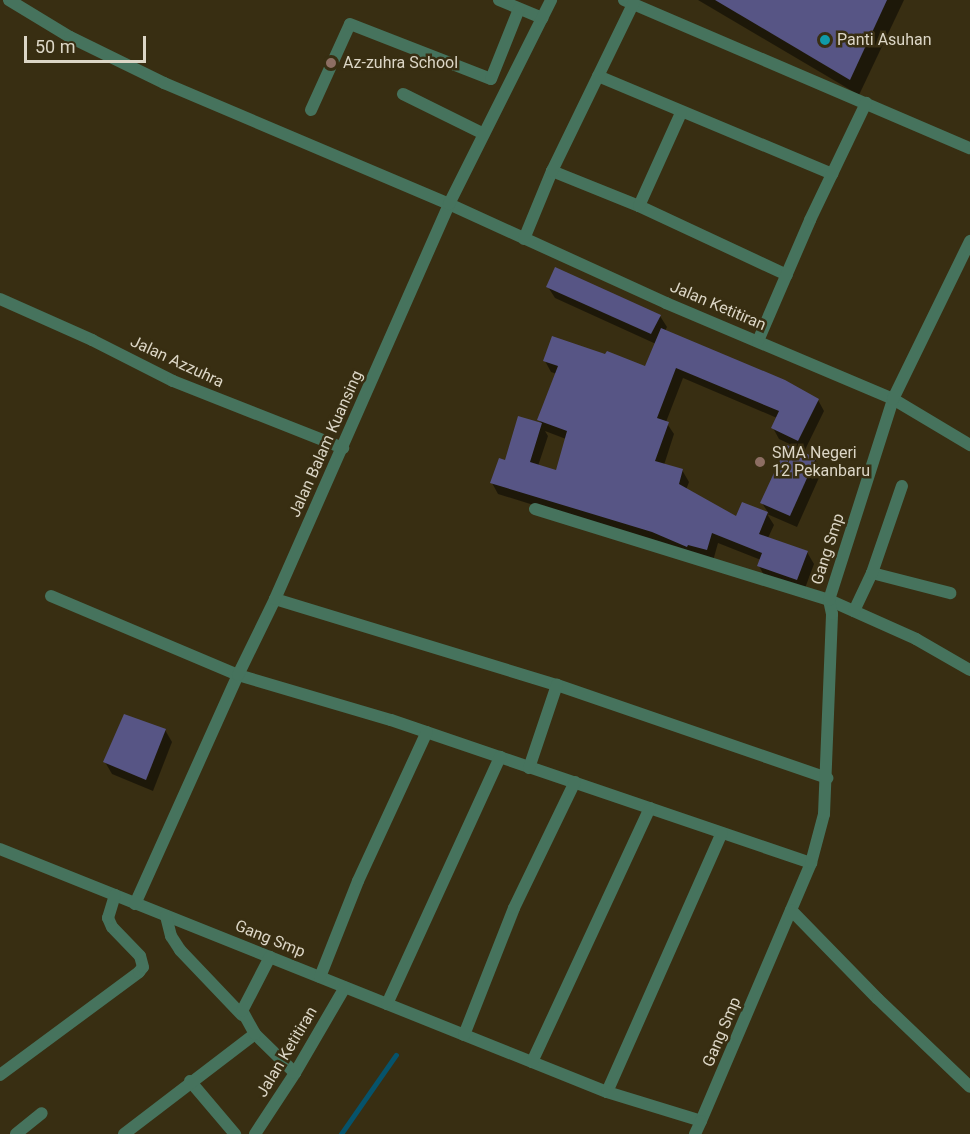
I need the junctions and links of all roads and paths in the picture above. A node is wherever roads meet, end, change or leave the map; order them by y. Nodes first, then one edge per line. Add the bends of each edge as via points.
1 (9, 0) edge
2 (499, 0) edge
3 (551, 0) edge
4 (629, 2) edge
5 (519, 9) junction
6 (542, 18) junction
7 (598, 76) junction
8 (403, 94) dead end
9 (866, 104) junction
10 (310, 110) dead end
11 (681, 113) junction
12 (484, 134) junction
13 (970, 148) edge
14 (552, 171) junction
15 (832, 174) junction
16 (449, 204) junction
17 (639, 206) junction
18 (524, 239) junction
19 (970, 241) edge
20 (787, 275) junction
21 (0, 299) edge
22 (758, 341) junction
23 (893, 399) junction
24 (970, 445) edge
25 (343, 448) junction
26 (902, 486) dead end
27 (535, 509) dead end
28 (872, 573) junction
29 (950, 593) dead end
30 (51, 596) dead end
31 (275, 599) junction
32 (829, 600) junction
33 (854, 611) junction
34 (970, 670) edge
35 (238, 675) junction
36 (557, 685) junction
37 (427, 732) junction
38 (500, 757) junction
39 (529, 768) junction
40 (827, 778) junction
41 (575, 782) junction
42 (650, 808) junction
43 (722, 833) junction
44 (0, 849) edge
45 (811, 863) junction
46 (115, 895) junction
47 (135, 904) junction
48 (791, 910) junction
49 (166, 916) junction
50 (270, 957) junction
51 (320, 977) junction
52 (345, 987) junction
53 (387, 1004) junction
54 (242, 1016) junction
55 (255, 1034) junction
56 (464, 1035) junction
57 (532, 1062) junction
58 (295, 1073) junction
59 (0, 1075) edge
60 (190, 1082) junction
61 (970, 1087) edge
62 (607, 1092) junction
63 (42, 1113) dead end
64 (701, 1121) junction
65 (130, 1132) edge
66 (16, 1134) edge
67 (235, 1134) edge
68 (255, 1134) edge
69 (695, 1134) edge

1 - 16 street, Jalan Ketitiran via 70,37 164,83
2 - 5 street
3 - 6 street, Jalan Balam Kuansing
4 - 7 street
4 - 9 street
5 - 6 street
5 - 10 street via 491,80 351,24
6 - 12 street, Jalan Balam Kuansing
7 - 11 street
7 - 14 street
8 - 12 street
9 - 13 street
9 - 15 street
11 - 15 street
11 - 17 street
12 - 16 street, Jalan Balam Kuansing
14 - 17 street
14 - 18 street
15 - 20 street
16 - 18 street, Jalan Ketitiran
16 - 25 street, Jalan Balam Kuansing
17 - 20 street
18 - 22 street, Jalan Ketitiran
19 - 23 street, Gang Smp
20 - 22 street
21 - 25 street, Jalan Azzuhra via 172,381
22 - 23 street, Jalan Ketitiran
23 - 24 street, Jalan Ketitiran
23 - 32 street, Gang Smp
25 - 31 street, Jalan Balam Kuansing
26 - 28 street
27 - 32 street
28 - 29 street
28 - 33 street
30 - 35 street
31 - 35 street, Jalan Balam Kuansing
31 - 36 street
32 - 33 street
32 - 40 street, Gang Smp via 832,614
33 - 34 street via 916,639
35 - 37 street
35 - 47 street, Jalan Balam Kuansing
36 - 39 street
36 - 40 street
37 - 38 street
37 - 51 street via 358,882
38 - 39 street
38 - 53 street
39 - 41 street
40 - 45 street, Gang Smp via 824,814
41 - 42 street
41 - 56 street via 514,908
42 - 43 street
42 - 57 street
43 - 45 street
43 - 62 street
44 - 46 street, Gang Smp
45 - 48 street, Gang Smp
46 - 47 street, Gang Smp
46 - 59 street via 108,918 140,956 143,967
47 - 49 street, Gang Smp
48 - 61 street
48 - 64 street, Gang Smp
49 - 50 street, Gang Smp
49 - 54 street via 180,950
50 - 51 street, Gang Smp
50 - 54 street via 243,1006
51 - 52 street, Gang Smp
52 - 53 street, Gang Smp
52 - 58 street, Jalan Ketitiran
53 - 56 street, Gang Smp
54 - 55 street
55 - 58 street
55 - 60 street
56 - 57 street, Gang Smp
57 - 62 street, Gang Smp
58 - 68 street, Jalan Ketitiran
60 - 65 street
60 - 67 street
62 - 64 street, Gang Smp
63 - 66 street
64 - 69 street

